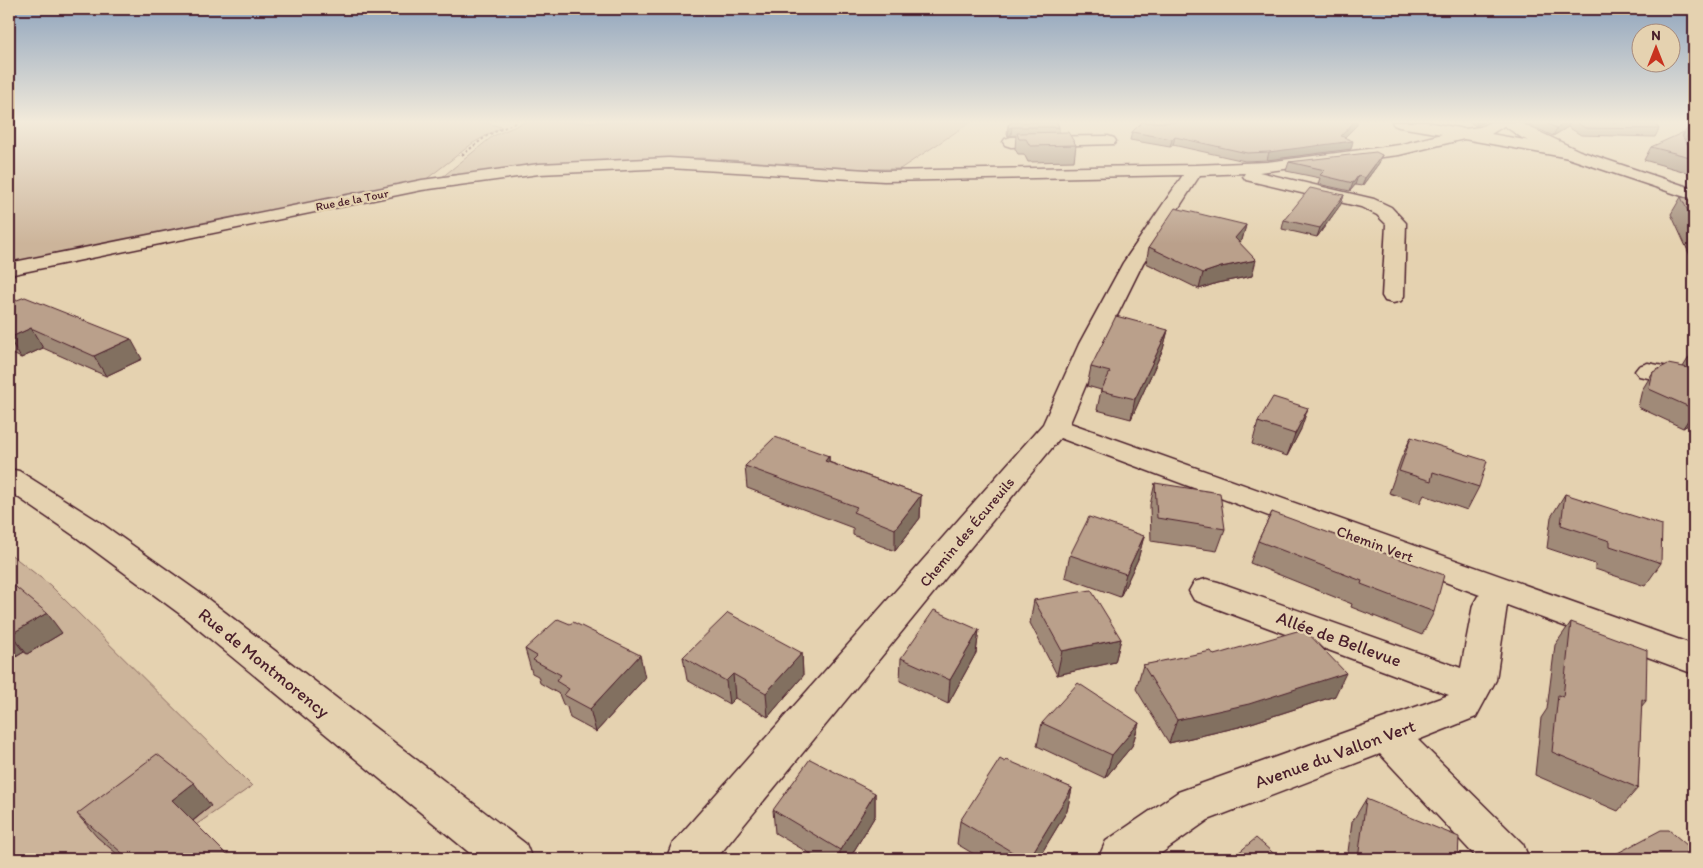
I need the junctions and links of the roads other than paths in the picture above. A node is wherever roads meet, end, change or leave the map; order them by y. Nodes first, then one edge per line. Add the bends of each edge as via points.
1 (1147, 163) edge
2 (1307, 163) edge
3 (1598, 163) edge
4 (1209, 170) junction
5 (1158, 171) junction
6 (1693, 194) edge
7 (9, 269) edge
8 (1394, 296) dead end
9 (1648, 371) dead end
10 (1694, 380) edge
11 (1055, 427) junction
12 (9, 478) edge
13 (1206, 591) dead end
14 (1490, 605) dead end
15 (1694, 660) edge
16 (1473, 688) junction
17 (1387, 735) junction
18 (510, 859) edge
19 (688, 859) edge
20 (1120, 859) edge
21 (1507, 859) edge

1 - 5 street
2 - 4 street, Rue de la Tour
3 - 6 street
4 - 5 street, Rue de la Tour
4 - 8 street via 1367,203 1384,211 1396,223
4 - 11 street, Chemin des Écureuils via 1133,263 1091,344
5 - 7 street, Rue de la Tour via 884,176 669,164 539,170 422,185
9 - 10 street
11 - 15 street, Chemin Vert
11 - 19 street, Chemin des Écureuils
12 - 18 street, Rue de Montmorency via 87,529 192,605
13 - 16 street, Allée de Bellevue
14 - 16 street, Avenue du Vallon Vert
16 - 17 street, Avenue du Vallon Vert via 1463,706
17 - 20 street, Avenue du Vallon Vert via 1193,806
17 - 21 street

